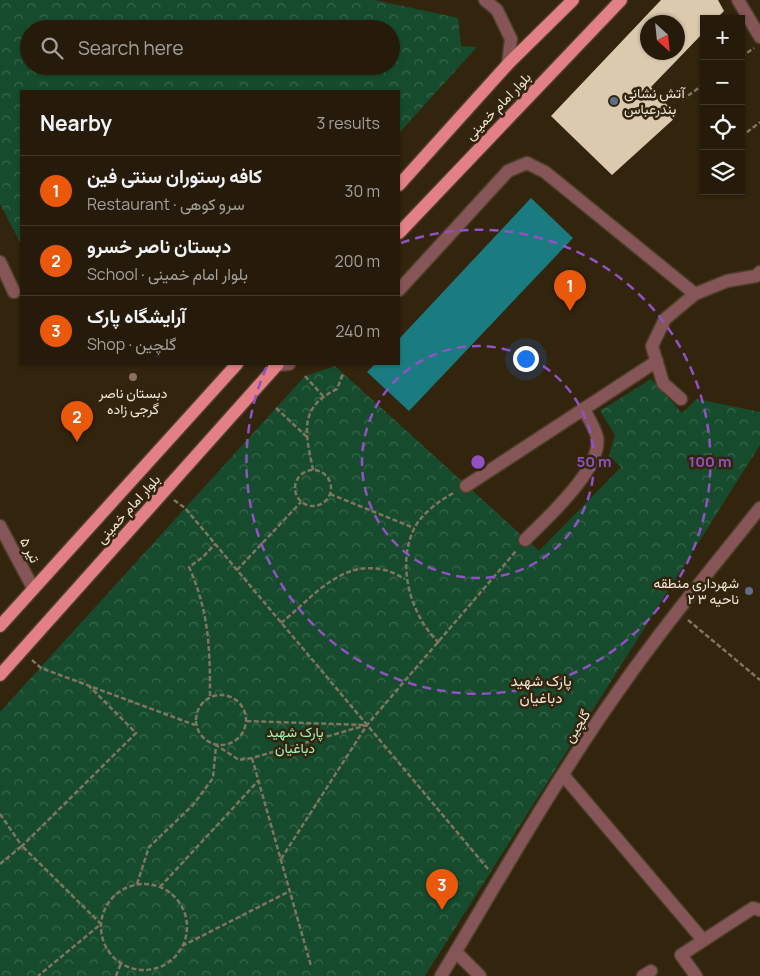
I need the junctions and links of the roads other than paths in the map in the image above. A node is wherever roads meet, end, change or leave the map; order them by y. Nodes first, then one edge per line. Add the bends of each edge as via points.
1 (485, 0) edge
2 (573, 0) edge
3 (621, 0) edge
4 (738, 0) edge
5 (760, 36) edge
6 (508, 64) junction
7 (400, 184) edge
8 (400, 233) edge
9 (0, 262) edge
10 (760, 272) edge
11 (400, 289) edge
12 (14, 292) dead end
13 (695, 294) junction
14 (656, 361) junction
15 (236, 365) edge
16 (280, 365) edge
17 (681, 399) dead end
18 (584, 409) junction
19 (466, 486) road end
20 (760, 508) edge
21 (0, 526) edge
22 (525, 540) road end
23 (34, 588) junction
24 (0, 626) edge
25 (0, 675) edge
26 (563, 775) junction
27 (760, 910) edge
28 (704, 940) junction
29 (456, 952) junction
30 (441, 976) edge
31 (480, 976) edge
32 (696, 976) edge

1 - 6 street via 496,10 511,39
2 - 6 main road, بلوار امام خمینی
3 - 8 main road, بلوار امام خمینی
4 - 5 street
6 - 7 main road, بلوار امام خمینی
9 - 12 street
10 - 13 street via 756,276 727,281
11 - 13 street via 508,171 527,163 545,172
13 - 14 street via 665,319 652,346
14 - 17 street via 663,383
14 - 18 street
15 - 23 main road, بلوار امام خمینی
16 - 25 main road, بلوار امام خمینی
18 - 19 street
18 - 22 street via 597,438 590,467 568,496
20 - 26 street, گلچین via 676,611
21 - 23 street, تیر ۵
23 - 24 main road, بلوار امام خمینی
26 - 28 street
26 - 29 street, گلچین
27 - 28 street via 753,908
28 - 32 street via 680,954
29 - 30 street, گلچین
29 - 31 street

